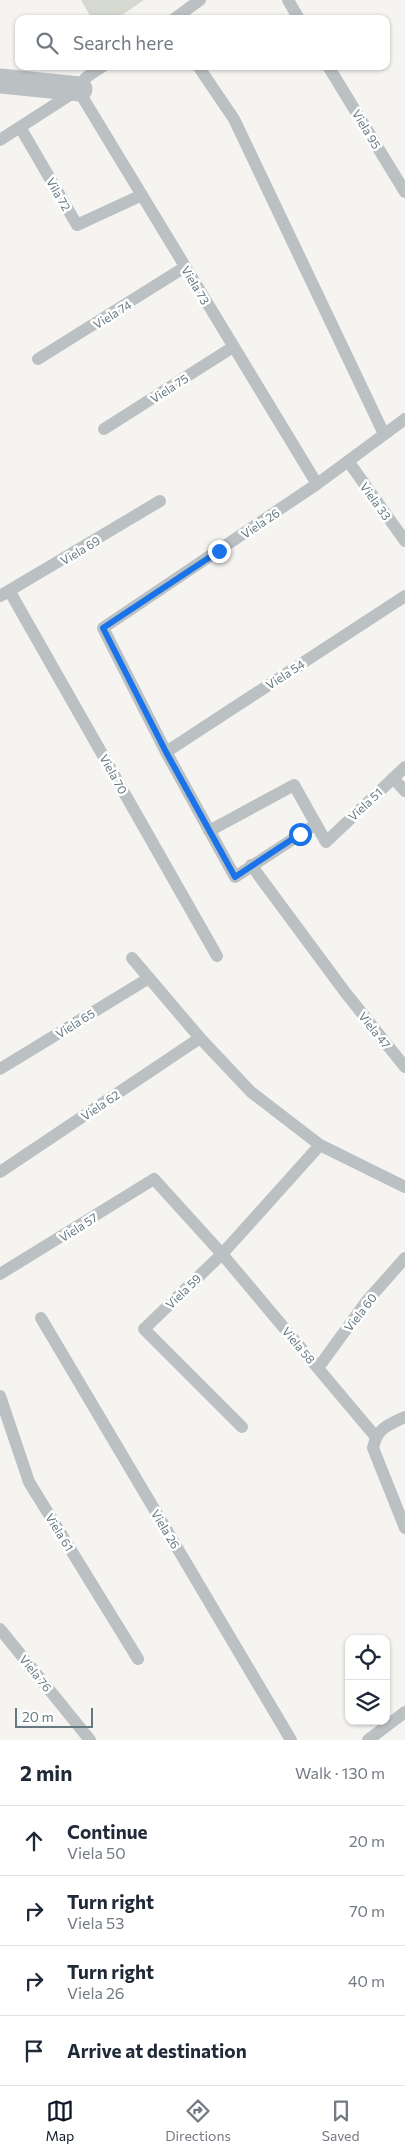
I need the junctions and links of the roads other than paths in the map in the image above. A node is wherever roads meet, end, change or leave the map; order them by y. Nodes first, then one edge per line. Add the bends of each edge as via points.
1 (200, 0) edge
2 (288, 0) edge
3 (179, 15) edge
4 (297, 15) edge
5 (97, 70) edge
6 (201, 70) edge
7 (330, 70) edge
8 (0, 81) edge
9 (82, 93) junction
10 (20, 128) junction
11 (0, 140) edge
12 (405, 192) edge
13 (142, 195) junction
14 (185, 267) junction
15 (233, 347) junction
16 (38, 359) dead end
17 (405, 419) edge
18 (104, 429) dead end
19 (384, 434) junction
20 (348, 461) junction
21 (318, 484) junction
22 (160, 501) dead end
23 (405, 541) edge
24 (5, 594) edge
25 (405, 596) edge
26 (166, 752) junction
27 (405, 767) edge
28 (393, 778) junction
29 (405, 791) edge
30 (316, 824) junction
31 (209, 831) junction
32 (251, 865) junction
33 (217, 956) dead end
34 (132, 958) dead end
35 (149, 978) junction
36 (200, 1038) junction
37 (405, 1067) edge
38 (0, 1069) edge
39 (320, 1145) junction
40 (0, 1172) edge
41 (154, 1179) joint
42 (405, 1187) edge
43 (222, 1254) junction
44 (405, 1258) edge
45 (0, 1274) edge
46 (41, 1318) dead end
47 (318, 1368) junction
48 (0, 1396) edge
49 (405, 1417) edge
50 (242, 1426) dead end
51 (374, 1442) junction
52 (405, 1528) edge
53 (0, 1629) edge
54 (138, 1659) dead end
55 (405, 1712) edge
56 (90, 1740) edge
57 (291, 1740) edge
58 (368, 1740) edge

1 - 3 lane
2 - 4 lane
5 - 9 lane via 83,80
6 - 19 lane via 234,119
7 - 12 lane, Viela 95
8 - 9 street
9 - 10 lane
9 - 13 lane, Viela 73
10 - 11 lane
10 - 13 lane, Vila 72 via 77,225
13 - 14 lane, Viela 73
14 - 15 lane, Viela 73
14 - 16 lane, Viela 74
15 - 18 lane, Viela 75
15 - 21 lane, Viela 73
17 - 19 lane, Viela 26
19 - 20 lane, Viela 26
20 - 21 lane, Viela 26
20 - 23 lane, Viela 33
21 - 26 lane, Viela 26 via 103,628
22 - 24 lane, Viela 69
24 - 33 lane, Viela 70
25 - 26 lane, Viela 54
26 - 31 lane
27 - 28 lane, Viela 51
28 - 29 lane
28 - 30 lane, Viela 51 via 326,842
30 - 31 lane via 294,785
30 - 32 lane
31 - 32 lane via 235,877
32 - 37 lane, Viela 47
34 - 35 lane
35 - 36 lane
35 - 38 lane, Viela 65
36 - 39 lane via 251,1092
36 - 40 lane, Viela 62
39 - 42 lane
39 - 43 lane, Viela 59
41 - 43 lane, Viela 58
41 - 45 lane, Viela 57
43 - 47 lane, Viela 58
43 - 50 lane, Viela 59 via 144,1329
44 - 47 lane, Viela 60 via 366,1302
46 - 57 lane, Viela 26
47 - 51 lane, Viela 58
48 - 54 lane, Viela 61 via 29,1482
49 - 51 lane via 386,1426
51 - 52 lane, Viela 58
53 - 56 lane, Viela 76
55 - 58 lane

